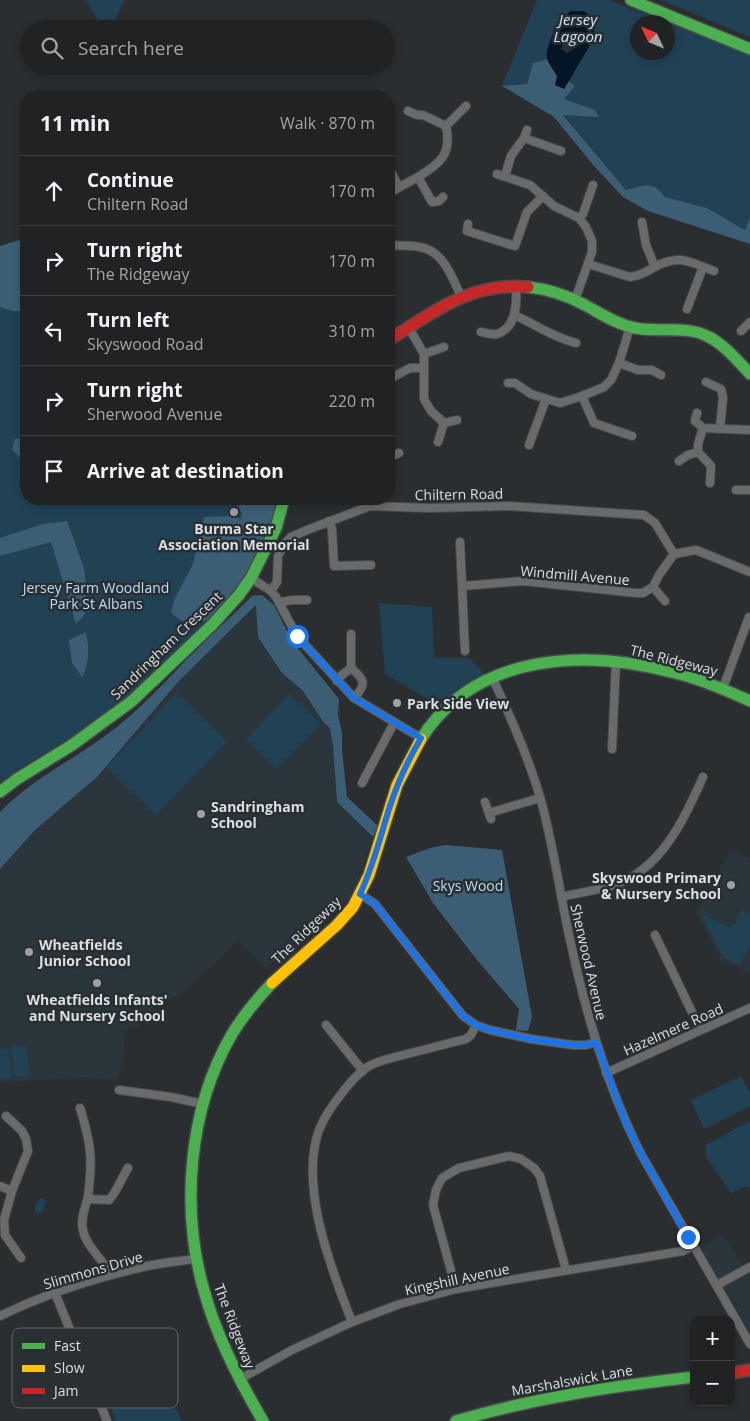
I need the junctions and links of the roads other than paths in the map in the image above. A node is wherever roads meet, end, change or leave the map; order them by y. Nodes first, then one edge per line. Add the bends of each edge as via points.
1 (631, 0) edge
2 (750, 49) edge
3 (466, 106) dead end
4 (408, 111) dead end
5 (446, 126) junction
6 (561, 151) dead end
7 (418, 177) junction
8 (395, 179) edge
9 (593, 185) dead end
10 (399, 186) junction
11 (395, 189) edge
12 (443, 196) dead end
13 (543, 196) junction
14 (579, 218) junction
15 (642, 222) dead end
16 (468, 224) dead end
17 (395, 245) edge
18 (588, 264) junction
19 (655, 267) junction
20 (703, 267) junction
21 (714, 271) dead end
22 (516, 286) junction
23 (461, 296) junction
24 (576, 300) junction
25 (687, 309) dead end
26 (516, 316) junction
27 (750, 322) edge
28 (630, 327) junction
29 (409, 328) junction
30 (741, 331) dead end
31 (481, 332) dead end
32 (395, 336) edge
33 (576, 342) dead end
34 (444, 347) dead end
35 (424, 354) junction
36 (619, 363) junction
37 (424, 368) junction
38 (748, 368) edge
39 (661, 375) dead end
40 (395, 376) edge
41 (706, 382) dead end
42 (508, 383) dead end
43 (582, 396) junction
44 (546, 400) junction
45 (697, 414) dead end
46 (457, 420) dead end
47 (444, 423) junction
48 (703, 428) junction
49 (720, 428) junction
50 (750, 430) edge
51 (632, 436) dead end
52 (438, 442) dead end
53 (529, 445) dead end
54 (399, 452) dead end
55 (698, 452) junction
56 (395, 454) edge
57 (679, 461) dead end
58 (710, 483) dead end
59 (736, 490) dead end
60 (750, 490) edge
61 (282, 505) edge
62 (330, 521) junction
63 (460, 542) dead end
64 (674, 554) junction
65 (371, 565) dead end
66 (750, 572) edge
67 (251, 578) junction
68 (463, 586) junction
69 (653, 587) junction
70 (271, 591) junction
71 (307, 600) dead end
72 (665, 601) dead end
73 (280, 602) junction
74 (750, 617) edge
75 (351, 634) dead end
76 (465, 651) dead end
77 (616, 661) junction
78 (351, 668) junction
79 (492, 677) junction
80 (337, 681) junction
81 (724, 688) junction
82 (354, 698) junction
83 (750, 701) edge
84 (394, 723) junction
85 (421, 738) junction
86 (612, 750) dead end
87 (704, 777) dead end
88 (362, 783) dead end
89 (0, 792) edge
90 (540, 798) junction
91 (485, 802) dead end
92 (360, 894) junction
93 (561, 897) junction
94 (655, 935) dead end
95 (750, 1008) edge
96 (326, 1025) dead end
97 (476, 1025) junction
98 (700, 1029) junction
99 (596, 1042) junction
100 (363, 1071) junction
101 (606, 1073) junction
102 (118, 1090) dead end
103 (203, 1104) junction
104 (80, 1108) dead end
105 (6, 1116) dead end
106 (128, 1168) dead end
107 (0, 1186) edge
108 (12, 1191) junction
109 (88, 1199) junction
110 (10, 1242) junction
111 (0, 1245) edge
112 (693, 1246) junction
113 (21, 1258) dead end
114 (196, 1259) junction
115 (750, 1267) edge
116 (566, 1270) junction
117 (111, 1275) junction
118 (717, 1285) junction
119 (456, 1289) junction
120 (55, 1293) junction
121 (0, 1316) edge
122 (352, 1322) junction
123 (69, 1328) edge
124 (750, 1344) edge
125 (750, 1370) edge
126 (735, 1372) edge
127 (690, 1377) edge
128 (240, 1379) junction
129 (102, 1408) edge
130 (107, 1421) edge
131 (263, 1421) edge
132 (456, 1421) edge

1 - 2 street
3 - 5 street
4 - 5 street
5 - 7 street via 448,142 443,157
6 - 13 street via 525,134 501,175 530,185
7 - 10 street
7 - 12 street via 430,201 439,201
8 - 10 street
9 - 14 street
10 - 11 street
13 - 14 street via 554,206
13 - 16 street via 527,212 515,246 467,231
14 - 18 street via 592,241
15 - 19 street via 646,245
17 - 23 street via 420,246 437,255
18 - 19 street via 630,277
18 - 24 street
19 - 20 street via 676,259
20 - 21 street
20 - 25 street
22 - 23 street via 488,288
22 - 24 street via 550,290
22 - 26 street
23 - 29 street
24 - 28 street
26 - 31 street via 497,334
26 - 33 street via 559,338
27 - 30 street
28 - 36 street
28 - 38 street via 652,331 690,330 709,336
29 - 32 street
29 - 35 street
34 - 35 street
35 - 37 street
36 - 39 street
36 - 43 street via 604,387
37 - 40 street via 410,368
37 - 47 street via 424,399
41 - 49 street via 721,389
42 - 44 street via 515,383
43 - 44 street via 560,403
43 - 51 street via 594,423
44 - 53 street
45 - 48 street via 695,421
46 - 47 street
47 - 52 street
48 - 49 street
48 - 55 street
49 - 50 street
54 - 56 street
55 - 57 street
55 - 58 street via 711,466
59 - 60 street
61 - 67 street, Sandringham Crescent via 276,528
62 - 64 street, Chiltern Road via 370,506 509,506 628,512 644,515 654,523
62 - 65 street via 334,566
62 - 70 street, Chiltern Road via 291,537 284,544 278,556 276,582
63 - 68 street
64 - 66 street via 696,550
64 - 69 street
67 - 70 street
67 - 89 street, Sandringham Crescent via 212,625 132,701
68 - 69 street, Windmill Avenue via 523,581 636,593
68 - 76 street
69 - 72 street
70 - 73 street
71 - 73 street
73 - 80 street via 297,636
74 - 81 street
75 - 78 street
77 - 79 street, The Ridgeway via 562,659
77 - 81 street, The Ridgeway via 691,677
77 - 86 street via 616,740
78 - 80 street
78 - 82 street via 364,681
79 - 85 street, The Ridgeway via 446,707
79 - 90 street, Sherwood Avenue via 522,744
80 - 82 street
81 - 83 street, The Ridgeway
82 - 84 street
84 - 85 street
84 - 88 street
85 - 92 street, The Ridgeway via 402,773 374,862
87 - 93 street via 673,836 653,861 615,885
90 - 91 street via 490,816
90 - 93 street, Sherwood Avenue
92 - 97 street via 375,904 463,1016
92 - 103 street, The Ridgeway via 338,922 272,984 233,1031
93 - 99 street, Sherwood Avenue
94 - 98 street
95 - 98 street, Hazelmere Road
96 - 100 street
97 - 99 street via 530,1039 573,1045
97 - 100 street via 466,1039 380,1061
98 - 101 street, Hazelmere Road
99 - 101 street, Sherwood Avenue
100 - 122 street via 346,1087 319,1130 313,1174 322,1236
101 - 112 street, Sherwood Avenue via 641,1154
102 - 103 street
103 - 114 street, The Ridgeway via 192,1183
104 - 109 street via 92,1162
105 - 108 street via 22,1131 28,1150
106 - 109 street via 118,1190 109,1200
107 - 108 street
108 - 110 street via 4,1220 5,1235
109 - 117 street via 82,1216 83,1230
110 - 111 street
110 - 113 street
112 - 116 street, Kingshill Avenue via 683,1251
112 - 118 street, Sherwood Avenue
114 - 117 street, Slimmons Drive
114 - 128 street, The Ridgeway via 204,1295
115 - 118 street
116 - 119 street, Kingshill Avenue
116 - 119 street via 540,1176 521,1159 509,1156 459,1168 442,1178 436,1190 433,1204 436,1219
117 - 120 street, Slimmons Drive
118 - 124 street, Sherwood Avenue
119 - 122 street, Kingshill Avenue via 400,1304
120 - 121 street, Slimmons Drive
120 - 123 street
122 - 128 street, Kingshill Avenue
125 - 126 street
127 - 132 street, Marshalswick Lane via 631,1384 514,1405
128 - 131 street, The Ridgeway
129 - 130 street

